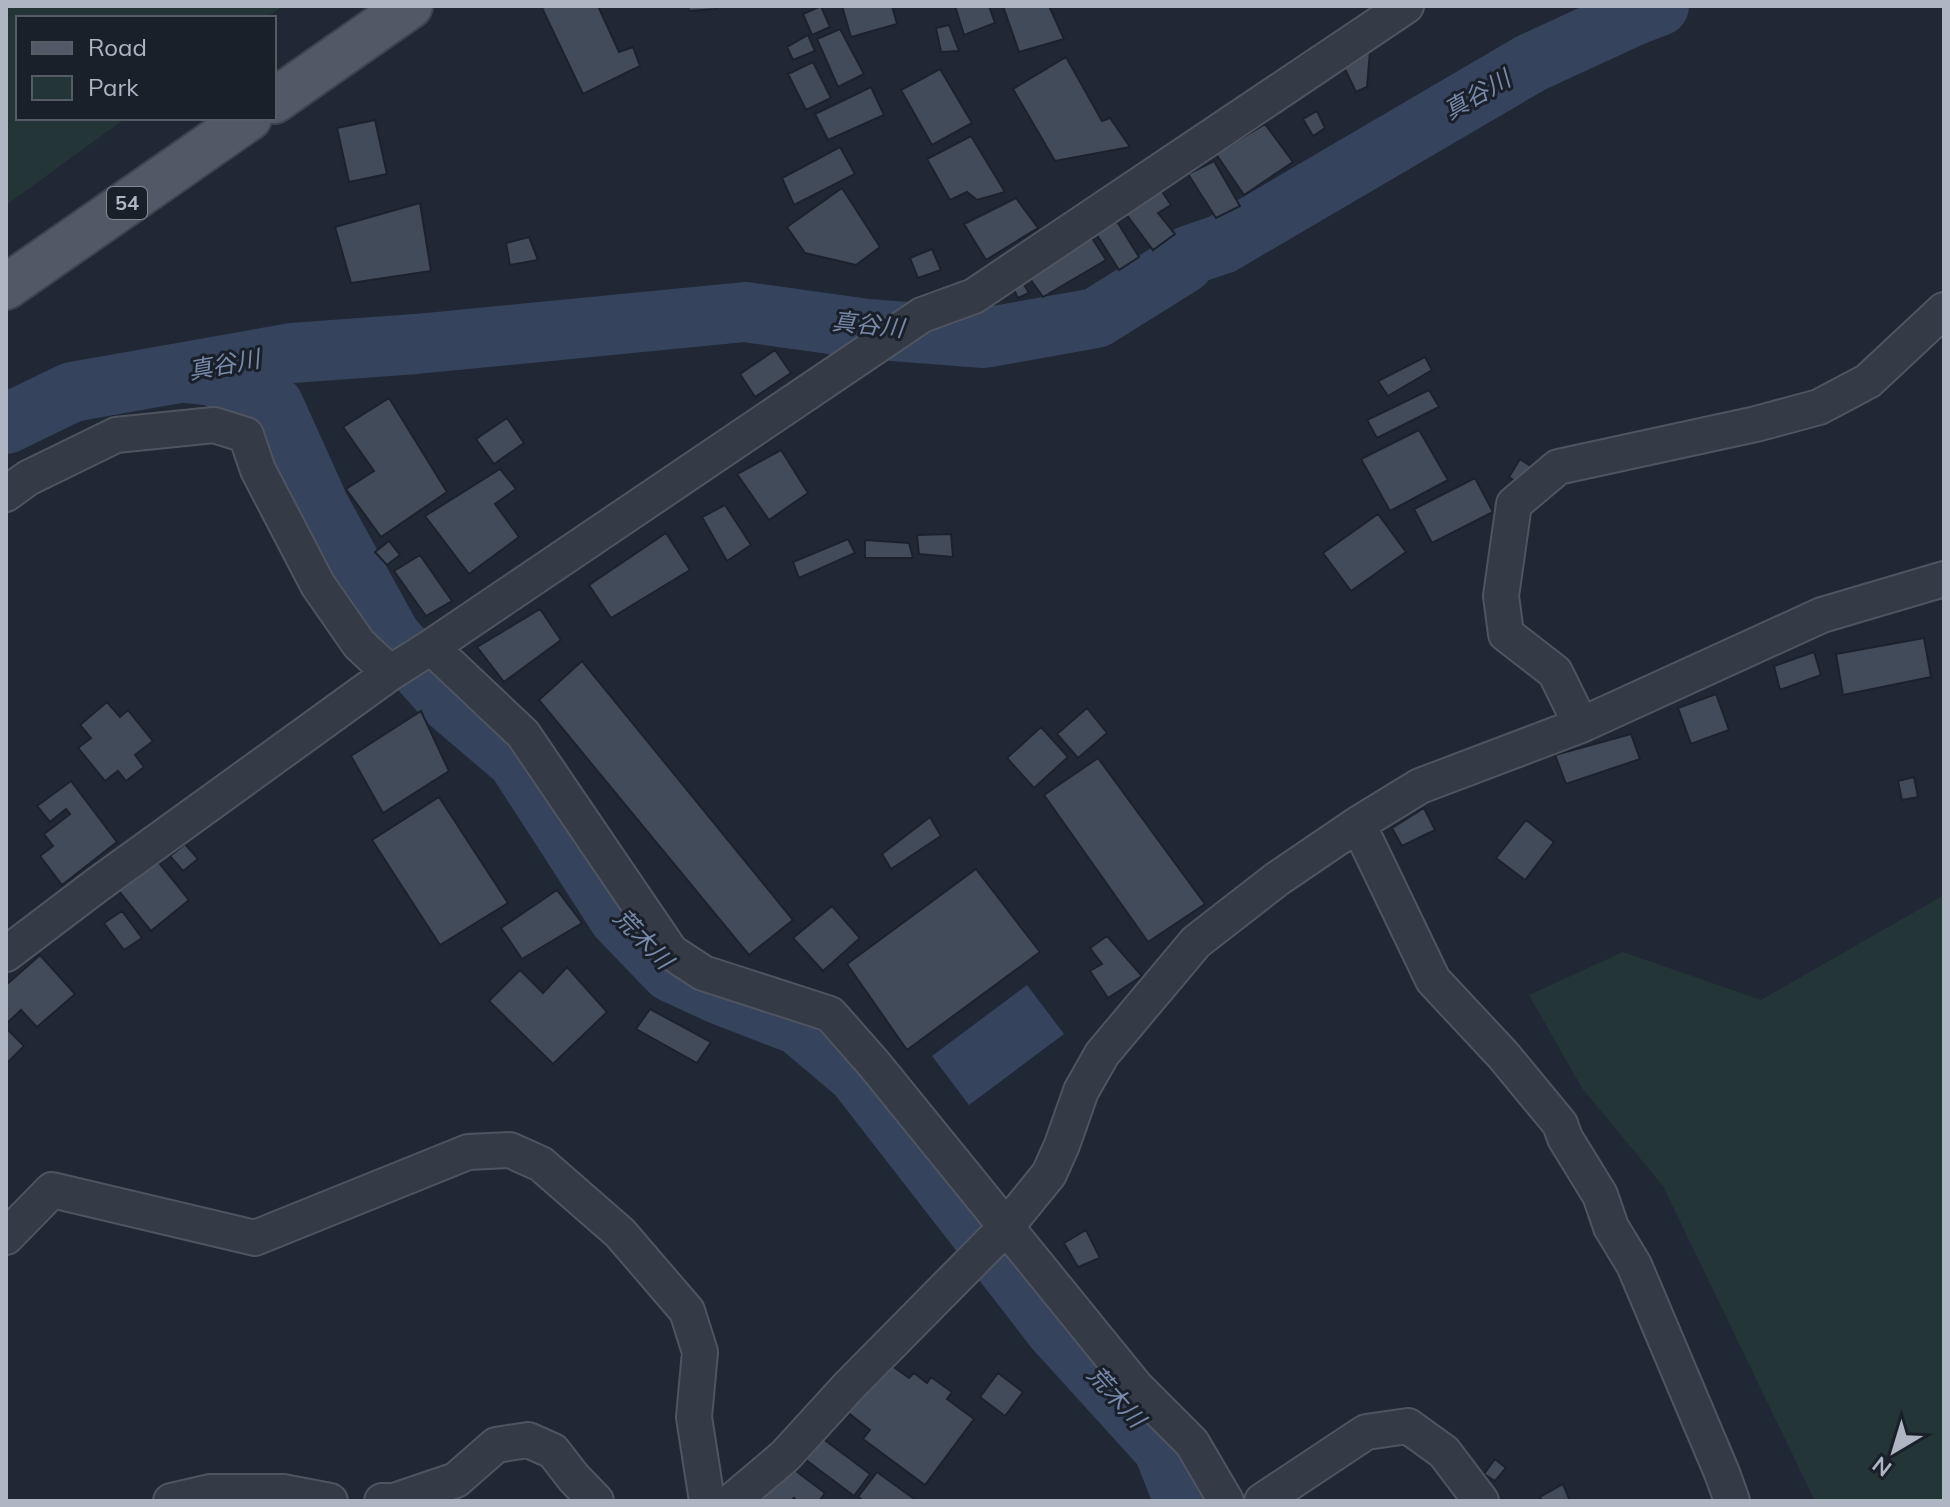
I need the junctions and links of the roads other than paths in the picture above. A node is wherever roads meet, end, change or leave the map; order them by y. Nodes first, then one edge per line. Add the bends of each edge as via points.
1 (410, 6) edge
2 (1406, 6) edge
3 (276, 100) edge
4 (246, 120) edge
5 (6, 287) edge
6 (1944, 310) edge
7 (6, 494) edge
8 (1944, 579) edge
9 (411, 660) junction
10 (1581, 725) junction
11 (1358, 824) junction
12 (6, 954) edge
13 (6, 1237) edge
14 (994, 1239) junction
15 (171, 1501) edge
16 (330, 1501) edge
17 (382, 1501) edge
18 (596, 1501) edge
19 (707, 1501) edge
20 (732, 1501) edge
21 (1226, 1501) edge
22 (1262, 1501) edge
23 (1481, 1501) edge
24 (1732, 1501) edge

1 - 3 main road
2 - 9 street via 974,296 922,315
4 - 5 main road, 54
6 - 10 street via 1868,381 1819,407 1558,467 1514,504 1501,596 1506,634 1555,672
7 - 9 street via 116,435 214,425 246,435 258,470 318,585 359,644
8 - 10 street via 1822,615
9 - 12 street
9 - 14 street via 523,734 671,952 703,973 830,1014 883,1075
10 - 11 street via 1420,786
11 - 14 street via 1196,942 1102,1054 1081,1091 1049,1174
11 - 24 street via 1433,980 1560,1124 1600,1195
13 - 19 street via 52,1190 255,1238 468,1152 510,1150 541,1164 620,1233 687,1311 700,1352 694,1417
14 - 20 street via 785,1456
14 - 21 street via 1192,1443
15 - 16 street via 210,1492 283,1492
17 - 18 street via 456,1480 496,1445 528,1440 553,1451
22 - 23 street via 1366,1432 1408,1426 1444,1452

